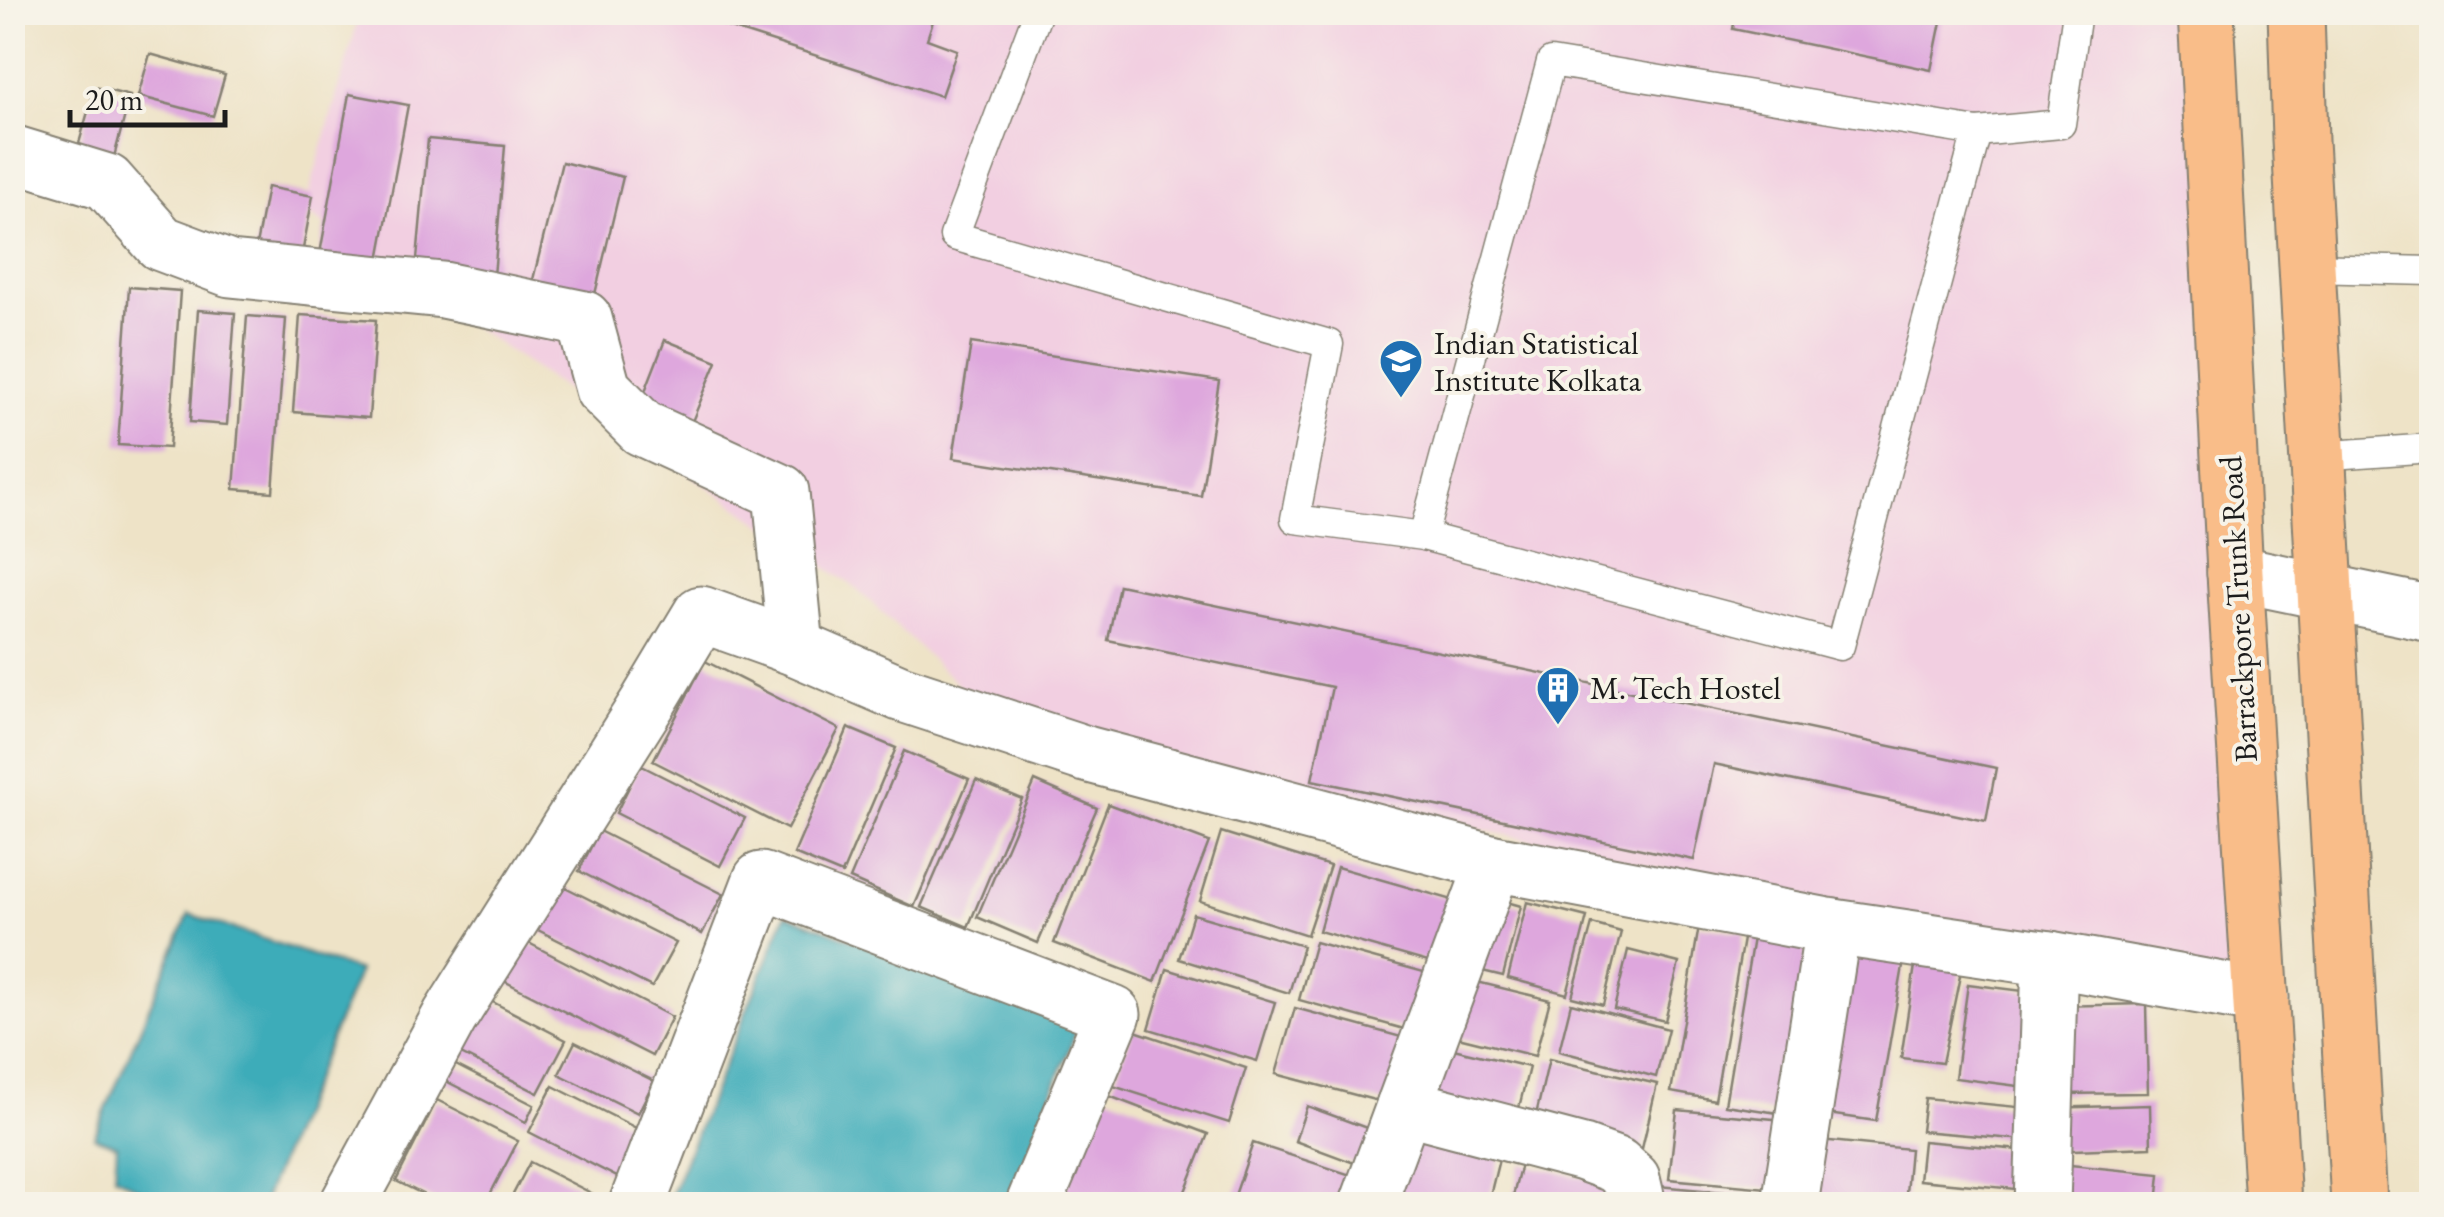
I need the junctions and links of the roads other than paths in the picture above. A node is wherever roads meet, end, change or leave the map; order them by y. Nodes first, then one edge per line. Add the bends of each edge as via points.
1 (1038, 12) edge
2 (2076, 12) edge
3 (2206, 12) edge
4 (2296, 12) edge
5 (1977, 132) junction
6 (12, 153) edge
7 (2307, 268) junction
8 (2432, 271) edge
9 (2432, 448) edge
10 (2317, 456) junction
11 (1423, 536) junction
12 (2234, 573) junction
13 (2324, 593) junction
14 (2432, 614) edge
15 (796, 648) junction
16 (1494, 862) junction
17 (1833, 928) junction
18 (2050, 958) junction
19 (2261, 996) junction
20 (1404, 1106) junction
21 (348, 1204) edge
22 (638, 1204) edge
23 (1034, 1204) edge
24 (1368, 1204) edge
25 (1635, 1204) edge
26 (1790, 1204) edge
27 (2042, 1204) edge
28 (2274, 1204) edge
29 (2360, 1204) edge

1 - 11 lane via 954,236 1329,344 1294,519
2 - 5 lane via 2061,124
3 - 12 main road, Barrackpore Trunk Road
4 - 7 main road
5 - 11 lane via 1550,62
5 - 11 lane via 1840,646
6 - 15 street via 107,182 161,242 230,269 443,290 584,320 604,389 642,428 781,492
7 - 8 lane
7 - 10 main road
9 - 10 lane
10 - 13 main road
12 - 13 street
12 - 19 main road, Barrackpore Trunk Road
13 - 14 street
13 - 29 main road
15 - 16 street via 900,693 1086,754
15 - 21 street via 700,614 450,1016
16 - 17 street
16 - 20 street
17 - 18 street
17 - 26 street
18 - 19 street
18 - 27 street
19 - 28 main road, Barrackpore Trunk Road
20 - 24 street
20 - 25 street via 1616,1165 1632,1179
22 - 23 street via 761,880 1113,1014

